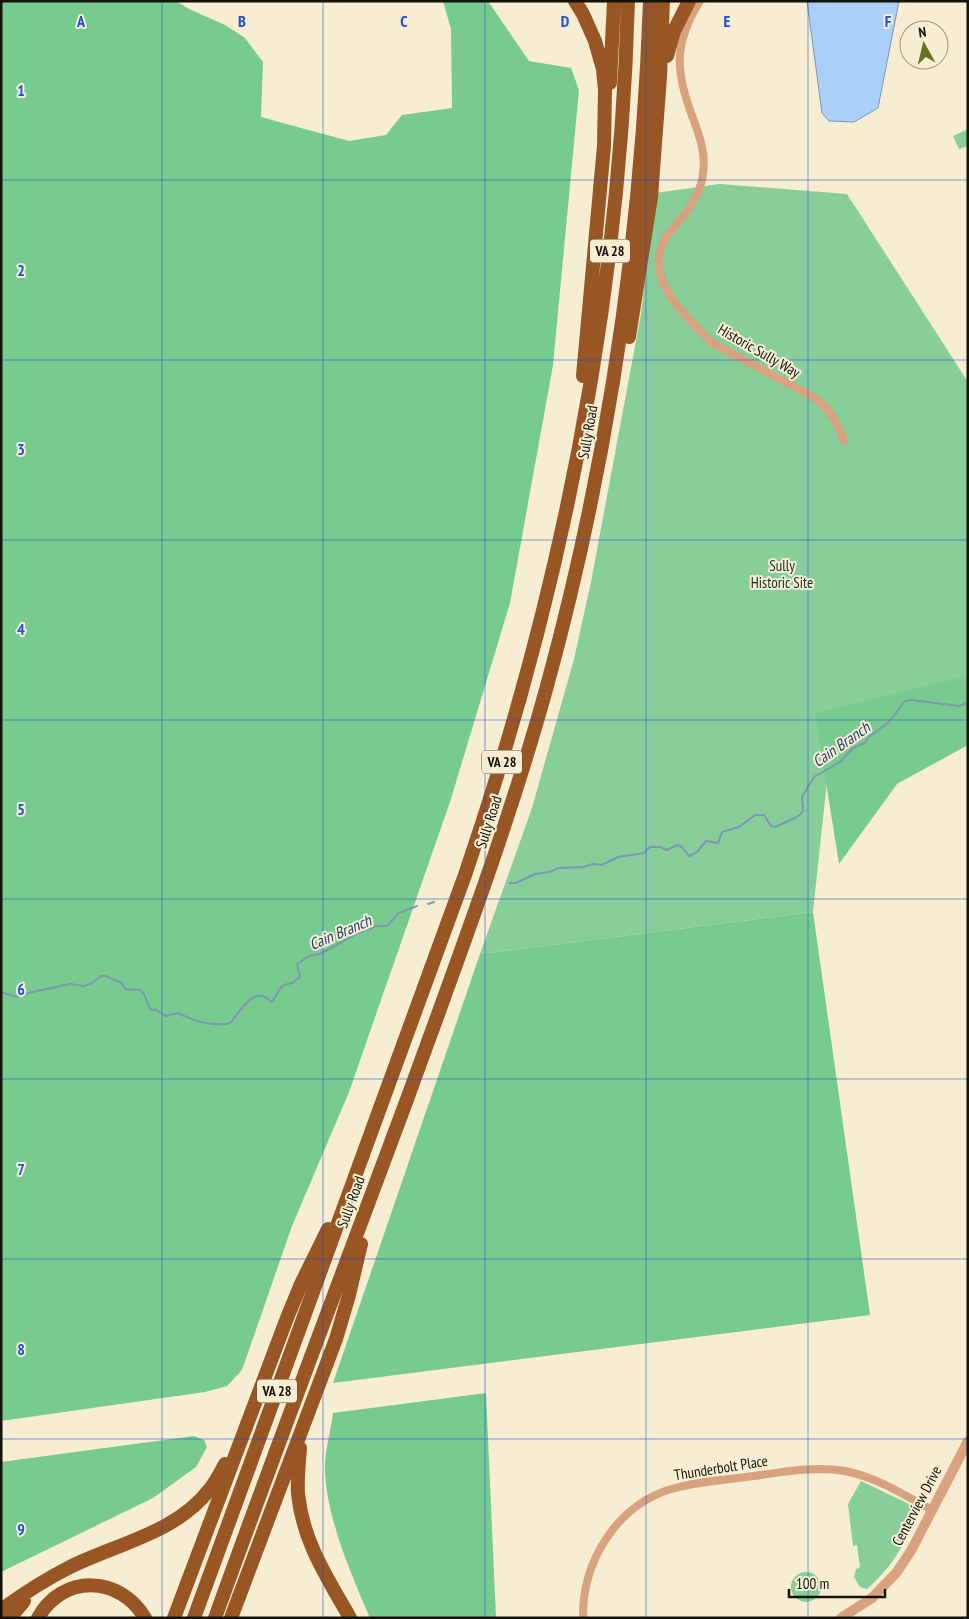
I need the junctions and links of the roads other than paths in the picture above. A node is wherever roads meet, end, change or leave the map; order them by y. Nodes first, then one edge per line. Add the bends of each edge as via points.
1 (575, 1) edge
2 (614, 1) edge
3 (628, 1) edge
4 (650, 1) edge
5 (663, 1) edge
6 (689, 1) edge
7 (700, 1) edge
8 (658, 103) junction
9 (604, 146) junction
10 (608, 414) junction
11 (844, 441) dead end
12 (570, 499) junction
13 (360, 1163) junction
14 (375, 1185) junction
15 (245, 1431) junction
16 (300, 1433) junction
17 (968, 1441) edge
18 (932, 1510) junction
19 (51, 1577) junction
20 (1, 1610) edge
21 (10, 1618) edge
22 (38, 1618) edge
23 (145, 1618) edge
24 (174, 1618) edge
25 (194, 1618) edge
26 (216, 1618) edge
27 (231, 1618) edge
28 (350, 1618) edge
29 (584, 1618) edge
30 (841, 1618) edge

1 - 9 highway via 592,33 602,69
2 - 9 highway
3 - 12 highway, Sully Road / VA 28 via 622,123 609,256
4 - 10 highway, Sully Road / VA 28 via 633,241
5 - 8 highway
6 - 8 highway via 671,40
7 - 11 street, Historic Sully Way via 686,27 679,70 702,145 703,176 690,206 663,240 658,258 661,278 671,298 710,340 815,398 834,417
8 - 10 highway via 651,197 642,261 625,362
9 - 12 highway via 584,365 569,458
10 - 14 highway, Sully Road / VA 28 via 570,596 526,757 475,914
12 - 13 highway, Sully Road / VA 28 via 535,646 488,808
13 - 15 highway via 297,1293
13 - 25 highway, Sully Road / VA 28
14 - 16 highway via 344,1313
14 - 26 highway, Sully Road / VA 28
15 - 19 highway via 210,1490 187,1511 149,1534
15 - 24 highway
16 - 27 highway
16 - 28 highway via 298,1482 306,1532 316,1559
17 - 18 street, Centerview Drive
18 - 29 street, Thunderbolt Place via 874,1480 831,1469 710,1482 666,1491 630,1512 602,1544 588,1575
18 - 30 street, Centerview Drive via 892,1579 872,1598
19 - 20 highway
19 - 21 highway
22 - 23 highway via 57,1595 92,1585 108,1587 124,1595

